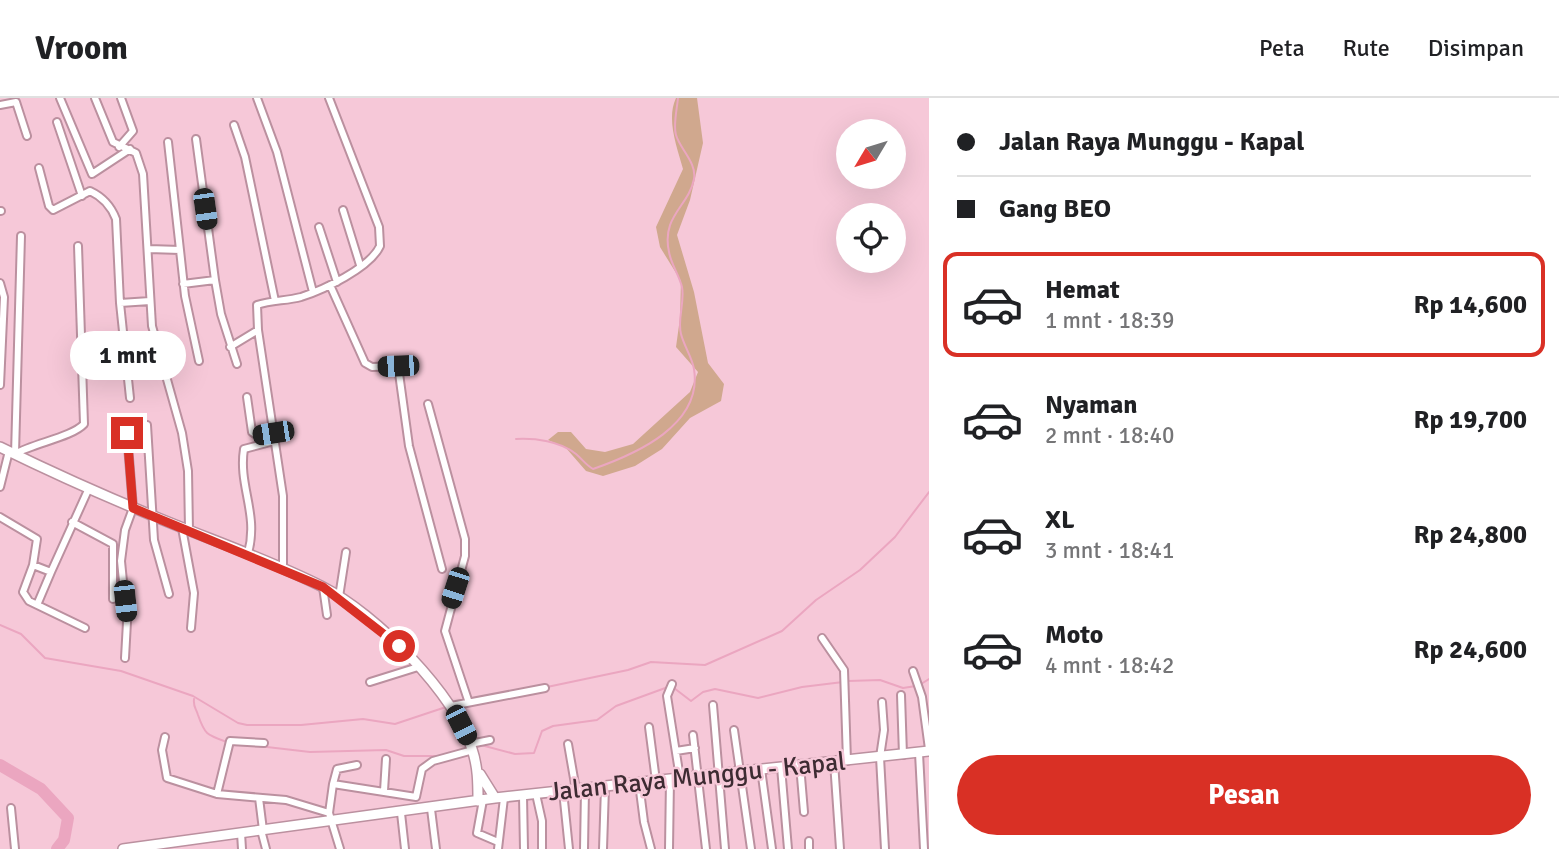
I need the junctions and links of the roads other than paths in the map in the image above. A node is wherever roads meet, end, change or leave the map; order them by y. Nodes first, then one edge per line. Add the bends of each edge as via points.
1 (61, 98) edge
2 (95, 98) edge
3 (121, 98) edge
4 (257, 98) edge
5 (329, 98) edge
6 (0, 105) edge
7 (57, 122) dead end
8 (234, 125) dead end
9 (27, 136) dead end
10 (196, 139) dead end
11 (168, 142) dead end
12 (119, 147) junction
13 (130, 149) junction
14 (39, 168) dead end
15 (82, 196) junction
16 (343, 210) dead end
17 (319, 227) dead end
18 (21, 236) dead end
19 (78, 246) dead end
20 (149, 249) junction
21 (180, 250) junction
22 (360, 265) junction
23 (215, 279) junction
24 (0, 283) edge
25 (183, 284) junction
26 (333, 284) junction
27 (313, 292) junction
28 (150, 301) junction
29 (275, 301) junction
30 (120, 303) junction
31 (258, 330) junction
32 (230, 347) junction
33 (199, 361) dead end
34 (237, 364) dead end
35 (0, 385) edge
36 (247, 397) dead end
37 (130, 398) dead end
38 (428, 404) dead end
39 (147, 425) dead end
40 (127, 433) dead end
41 (273, 437) junction
42 (8, 451) edge
43 (0, 488) edge
44 (89, 488) junction
45 (133, 508) junction
46 (0, 517) edge
47 (155, 517) junction
48 (72, 522) junction
49 (185, 528) junction
50 (346, 552) dead end
51 (248, 553) junction
52 (33, 565) junction
53 (442, 569) dead end
54 (283, 570) junction
55 (51, 572) junction
56 (323, 587) junction
57 (169, 594) dead end
58 (339, 597) junction
59 (113, 599) dead end
60 (37, 605) junction
61 (327, 615) dead end
62 (85, 628) dead end
63 (191, 628) dead end
64 (822, 638) dead end
65 (125, 658) dead end
66 (418, 667) junction
67 (913, 671) dead end
68 (929, 681) edge
69 (370, 682) dead end
70 (672, 684) dead end
71 (919, 686) junction
72 (545, 688) dead end
73 (901, 695) dead end
74 (468, 700) junction
75 (881, 702) dead end
76 (451, 703) junction
77 (713, 705) dead end
78 (649, 727) dead end
79 (734, 730) dead end
80 (693, 735) dead end
81 (165, 737) dead end
82 (490, 740) dead end
83 (264, 743) dead end
84 (568, 744) dead end
85 (472, 747) junction
86 (695, 748) junction
87 (676, 751) junction
88 (926, 751) edge
89 (903, 755) junction
90 (880, 757) junction
91 (386, 759) dead end
92 (848, 761) junction
93 (834, 762) junction
94 (357, 765) dead end
95 (800, 765) junction
96 (781, 767) junction
97 (761, 769) junction
98 (742, 771) junction
99 (479, 772) junction
100 (719, 773) junction
101 (700, 776) junction
102 (675, 779) junction
103 (656, 781) junction
104 (639, 783) junction
105 (333, 784) junction
106 (605, 787) junction
107 (580, 790) junction
108 (384, 791) junction
109 (563, 791) junction
110 (217, 794) junction
111 (536, 794) junction
112 (523, 796) junction
113 (259, 798) junction
114 (411, 798) junction
115 (500, 798) junction
116 (480, 801) junction
117 (11, 808) dead end
118 (431, 809) junction
119 (406, 812) junction
120 (804, 812) dead end
121 (329, 818) junction
122 (262, 830) junction
123 (241, 833) junction
124 (498, 846) edge
125 (15, 849) edge
126 (123, 849) edge
127 (242, 849) edge
128 (266, 849) edge
129 (340, 849) edge
130 (405, 849) edge
131 (436, 849) edge
132 (524, 849) edge
133 (542, 849) edge
134 (569, 849) edge
135 (584, 849) edge
136 (603, 849) edge
137 (652, 849) edge
138 (669, 849) edge
139 (706, 849) edge
140 (725, 849) edge
141 (751, 849) edge
142 (772, 849) edge
143 (788, 849) edge
144 (841, 849) edge
145 (885, 849) edge
146 (924, 849) edge

1 - 13 street via 92,174
2 - 12 street via 110,137
3 - 12 street via 133,131
4 - 27 street via 277,152
5 - 22 street via 381,237 377,252
6 - 9 street via 16,102
7 - 15 street
8 - 29 street
10 - 23 street
11 - 21 street
12 - 13 street
13 - 20 street via 138,156 143,174
14 - 15 street via 53,210
15 - 30 street via 90,191 102,198 116,219
16 - 22 street
17 - 26 street
18 - 42 street
19 - 42 street via 84,424
20 - 21 street
20 - 28 street
21 - 25 street
22 - 26 street
23 - 25 street
23 - 32 street
24 - 35 street via 4,297
25 - 33 street
26 - 27 street
26 - 53 street via 365,363 398,366 409,446
27 - 29 street
28 - 30 street
28 - 49 street via 155,336 183,433 188,471
29 - 31 street via 255,307
30 - 37 street
31 - 32 street
31 - 41 street
32 - 34 street
36 - 41 street via 252,432
38 - 74 street via 465,539 465,556 445,631
39 - 47 street
40 - 45 street
41 - 51 street via 244,449 253,525
41 - 54 street via 283,496
42 - 43 street
42 - 44 street
44 - 45 street
44 - 48 street
45 - 47 street
45 - 65 street via 121,561
46 - 52 street via 37,539
47 - 49 street
47 - 57 street via 154,540
48 - 55 street
48 - 59 street via 112,543
49 - 51 street
49 - 63 street via 194,593
50 - 58 street
51 - 54 street
52 - 55 street
52 - 60 street via 23,594
54 - 56 street
55 - 60 street
56 - 58 street
56 - 61 street
58 - 66 street
60 - 62 street
64 - 92 street via 845,670
66 - 69 street
66 - 76 street
67 - 71 street
68 - 71 street
70 - 87 street via 667,696
71 - 88 street
72 - 74 street
73 - 89 street
74 - 76 street
75 - 90 street via 884,730
76 - 85 street
77 - 100 street
78 - 103 street
79 - 98 street
80 - 86 street
81 - 110 street via 162,750 167,778
82 - 85 street
83 - 110 street via 230,743
84 - 107 street
85 - 99 street
85 - 114 street via 427,765 419,774 418,795
86 - 87 street
86 - 101 street
87 - 102 street
88 - 89 street, Jalan Raya Munggu - Kapal
88 - 146 street
89 - 90 street, Jalan Raya Munggu - Kapal
90 - 92 street, Jalan Raya Munggu - Kapal
90 - 145 street
91 - 108 street
92 - 93 street, Jalan Raya Munggu - Kapal
93 - 95 street, Jalan Raya Munggu - Kapal
93 - 144 street
94 - 105 street via 337,769
95 - 96 street, Jalan Raya Munggu - Kapal
95 - 120 street
96 - 97 street, Jalan Raya Munggu - Kapal
96 - 143 street
97 - 98 street, Jalan Raya Munggu - Kapal
97 - 142 street
98 - 100 street, Jalan Raya Munggu - Kapal
98 - 141 street
99 - 115 street
99 - 116 street
100 - 101 street, Jalan Raya Munggu - Kapal
100 - 140 street
101 - 102 street, Jalan Raya Munggu - Kapal
101 - 139 street
102 - 103 street, Jalan Raya Munggu - Kapal
102 - 138 street
103 - 104 street, Jalan Raya Munggu - Kapal
104 - 106 street, Jalan Raya Munggu - Kapal
104 - 137 street
105 - 108 street
105 - 121 street
106 - 107 street, Jalan Raya Munggu - Kapal
106 - 136 street
107 - 109 street, Jalan Raya Munggu - Kapal
107 - 135 street
108 - 114 street
109 - 111 street, Jalan Raya Munggu - Kapal
109 - 134 street
110 - 113 street
111 - 112 street, Jalan Raya Munggu - Kapal
111 - 133 street
112 - 115 street, Jalan Raya Munggu - Kapal
112 - 132 street
113 - 121 street via 286,800
113 - 122 street
114 - 119 street
115 - 116 street, Jalan Raya Munggu - Kapal
115 - 124 street via 504,820
116 - 118 street, Jalan Raya Munggu - Kapal
116 - 124 street via 477,833
117 - 125 street
118 - 119 street, Jalan Raya Munggu - Kapal
118 - 131 street
119 - 121 street, Jalan Raya Munggu - Kapal
119 - 130 street
121 - 122 street, Jalan Raya Munggu - Kapal
121 - 129 street
122 - 123 street, Jalan Raya Munggu - Kapal
122 - 128 street
123 - 126 street, Jalan Raya Munggu - Kapal
123 - 127 street

